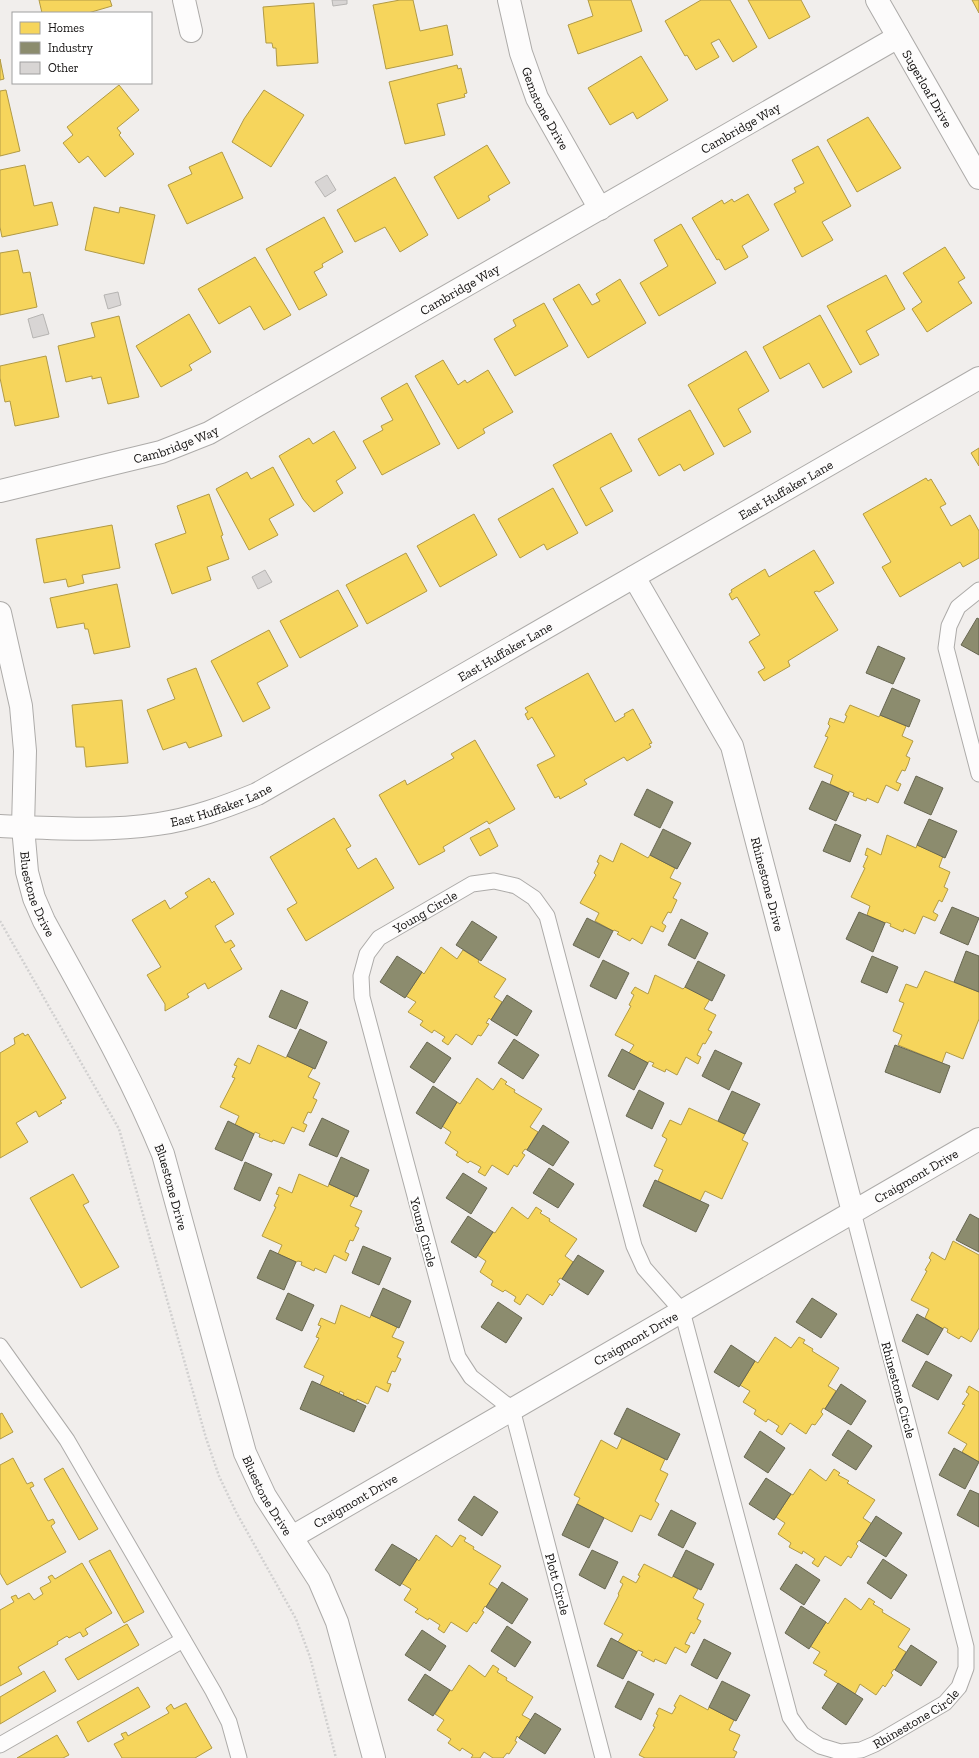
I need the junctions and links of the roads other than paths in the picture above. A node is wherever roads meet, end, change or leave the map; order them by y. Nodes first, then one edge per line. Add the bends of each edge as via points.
1 (184, 0) edge
2 (509, 0) edge
3 (877, 0) edge
4 (191, 31) dead end
5 (898, 37) junction
6 (979, 178) edge
7 (600, 209) junction
8 (979, 378) edge
9 (0, 491) edge
10 (634, 577) junction
11 (979, 590) edge
12 (0, 613) edge
13 (979, 774) edge
14 (0, 826) edge
15 (23, 827) junction
16 (979, 1139) edge
17 (853, 1212) junction
18 (682, 1311) junction
19 (0, 1346) edge
20 (512, 1410) junction
21 (292, 1537) junction
22 (183, 1640) junction
23 (0, 1745) edge
24 (239, 1758) edge
25 (374, 1758) edge
26 (603, 1758) edge

1 - 4 street
2 - 7 street, Gemstone Drive via 521,53 537,98
3 - 5 street, Sugerloaf Drive
5 - 6 street, Sugerloaf Drive
5 - 7 street, Cambridge Way
7 - 9 street, Cambridge Way via 209,433 161,452
8 - 10 street, East Huffaker Lane
10 - 15 street, East Huffaker Lane via 257,794 209,813 159,824 109,829
10 - 17 street, Rhinestone Drive via 732,746
11 - 13 lane via 958,607 949,626 946,648
12 - 15 street, Bluestone Drive via 21,706 25,751
14 - 15 street, East Huffaker Lane
15 - 21 street, Bluestone Drive via 27,872 34,898 122,1063 145,1109 163,1154 245,1453 265,1496
16 - 17 street, Craigmont Drive
17 - 18 street, Craigmont Drive
17 - 18 lane, Rhinestone Circle via 966,1647 966,1668 959,1687 945,1703 861,1750 840,1752 820,1746 802,1734 790,1716
18 - 20 street, Craigmont Drive
18 - 20 lane, Young Circle via 644,1268 634,1246 547,916 534,898 516,886 494,881 472,884 379,938 367,954 361,976 362,998 458,1357 471,1377
19 - 22 lane via 67,1440
20 - 21 street, Craigmont Drive
20 - 26 lane, Plott Circle
21 - 25 street, Bluestone Drive via 319,1580 337,1622
22 - 23 lane
22 - 24 lane via 229,1722

